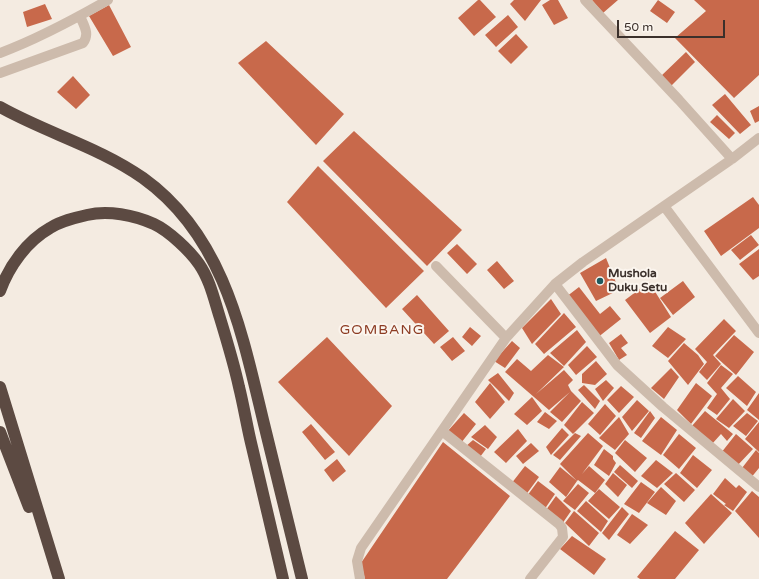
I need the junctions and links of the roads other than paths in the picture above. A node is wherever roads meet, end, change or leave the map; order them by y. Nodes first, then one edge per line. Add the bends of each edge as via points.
1 (108, 0) edge
2 (585, 0) edge
3 (80, 16) junction
4 (0, 53) edge
5 (0, 73) edge
6 (0, 107) edge
7 (759, 138) edge
8 (732, 159) junction
9 (664, 206) junction
10 (436, 266) dead end
11 (555, 284) junction
12 (0, 291) edge
13 (759, 333) edge
14 (506, 338) junction
15 (0, 387) edge
16 (442, 431) junction
17 (0, 432) edge
18 (759, 487) edge
19 (58, 579) edge
20 (283, 579) edge
21 (302, 579) edge
22 (360, 579) edge
23 (530, 579) edge

1 - 3 street
2 - 8 street
3 - 4 street
3 - 5 street via 87,32 83,43
6 - 21 highway via 21,119 98,152 143,178 166,197 193,227 226,288 243,341
7 - 8 street
8 - 9 street
9 - 11 street
9 - 13 street
10 - 14 street
11 - 14 street
11 - 18 street via 617,365
12 - 20 highway via 17,259 32,242 50,228 72,218 97,213 131,217 155,224 184,247 199,264 209,282 240,388
14 - 16 street
15 - 19 highway
16 - 22 street via 361,548 358,561
16 - 23 street via 562,528 563,537
17 - 19 highway

